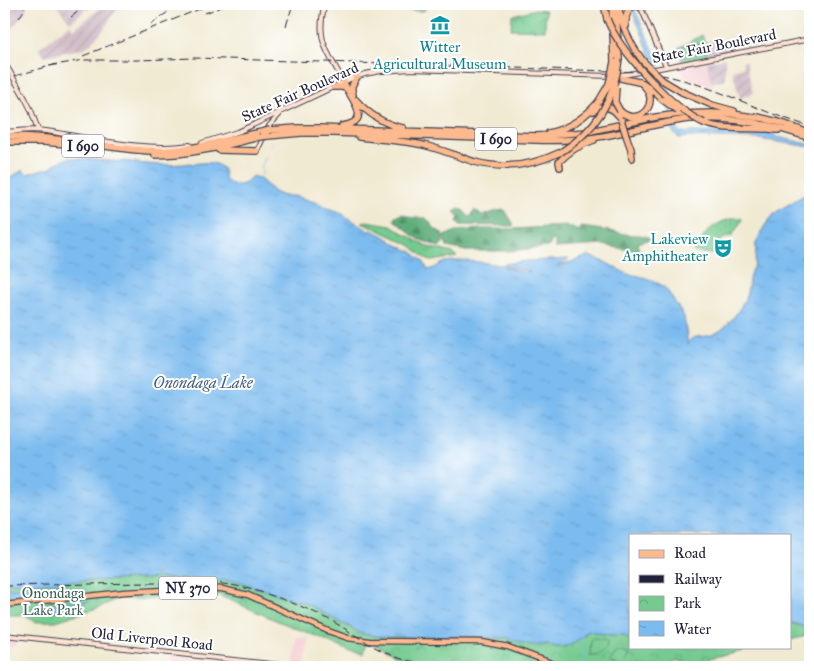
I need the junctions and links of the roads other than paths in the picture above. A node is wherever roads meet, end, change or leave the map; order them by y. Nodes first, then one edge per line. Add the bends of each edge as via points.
1 (325, 4) edge
2 (604, 4) edge
3 (612, 4) edge
4 (617, 4) edge
5 (635, 8) joint
6 (810, 39) edge
7 (634, 49) junction
8 (616, 61) junction
9 (5, 63) edge
10 (664, 66) junction
11 (610, 76) joint
12 (621, 76) junction
13 (357, 77) junction
14 (344, 82) junction
15 (640, 82) junction
16 (333, 87) junction
17 (347, 89) junction
18 (354, 97) junction
19 (284, 110) junction
20 (642, 114) junction
21 (267, 118) junction
22 (760, 118) junction
23 (578, 121) junction
24 (704, 124) junction
25 (298, 128) junction
26 (602, 129) junction
27 (38, 130) junction
28 (269, 131) junction
29 (421, 131) junction
30 (4, 132) edge
31 (322, 133) junction
32 (617, 133) junction
33 (260, 135) junction
34 (518, 135) junction
35 (4, 136) edge
36 (810, 137) edge
37 (4, 142) edge
38 (257, 151) joint
39 (197, 152) junction
40 (632, 158) dead end
41 (560, 167) dead end
42 (4, 605) edge
43 (4, 635) edge
44 (299, 667) edge
45 (562, 667) edge

1 - 14 main road via 321,22 323,41
2 - 24 highway, bridge via 611,30 647,76 678,108
3 - 8 highway
4 - 7 highway
4 - 8 highway
5 - 7 highway via 625,20
5 - 10 main road
6 - 10 main road, State Fair Boulevard
7 - 22 highway, bridge via 662,80 682,92 712,105
8 - 20 highway, bridge via 616,104 625,115
8 - 23 highway, bridge via 609,84 599,101
8 - 31 highway, bridge via 615,82 609,100 593,126 561,152 533,163 496,166 414,143
9 - 27 main road, bridge
10 - 12 main road, State Fair Boulevard
11 - 12 highway
11 - 13 main road, State Fair Boulevard via 407,70 381,71
12 - 15 highway
13 - 14 main road, State Fair Boulevard
13 - 18 highway via 351,90
14 - 16 main road, State Fair Boulevard
14 - 17 highway
14 - 18 highway
15 - 20 highway via 650,96 648,108
15 - 24 highway, bridge via 681,113
16 - 17 highway
16 - 19 main road, State Fair Boulevard
17 - 25 highway via 358,110 352,123
18 - 29 highway via 384,122
19 - 21 main road, State Fair Boulevard
19 - 28 main road via 274,119
20 - 26 highway
21 - 27 main road, State Fair Boulevard via 223,137 176,147 132,146
21 - 28 main road
22 - 26 highway, I 690 via 711,112 670,115
22 - 36 highway, I 690 via 782,123
23 - 34 highway via 548,133
23 - 40 highway, bridge via 603,107 614,110 621,120
24 - 36 highway via 776,130
25 - 28 highway, I 690
25 - 29 highway, I 690
26 - 34 highway, I 690 via 554,136
27 - 30 main road, State Fair Boulevard
28 - 31 highway, I 690
28 - 33 highway, I 690, bridge
28 - 38 main road
29 - 34 highway, I 690
31 - 32 highway, I 690 via 552,141
32 - 36 highway, I 690 via 701,118 740,120
32 - 41 highway via 582,145 559,161
33 - 35 highway, I 690 via 197,148 157,151 45,137
33 - 39 highway, I 690
37 - 39 highway, I 690 via 53,143 151,155
38 - 39 highway
42 - 45 main road, NY 370 via 125,592 222,589 248,596 332,633 356,640 482,642 508,647
43 - 44 main road, Old Liverpool Road

